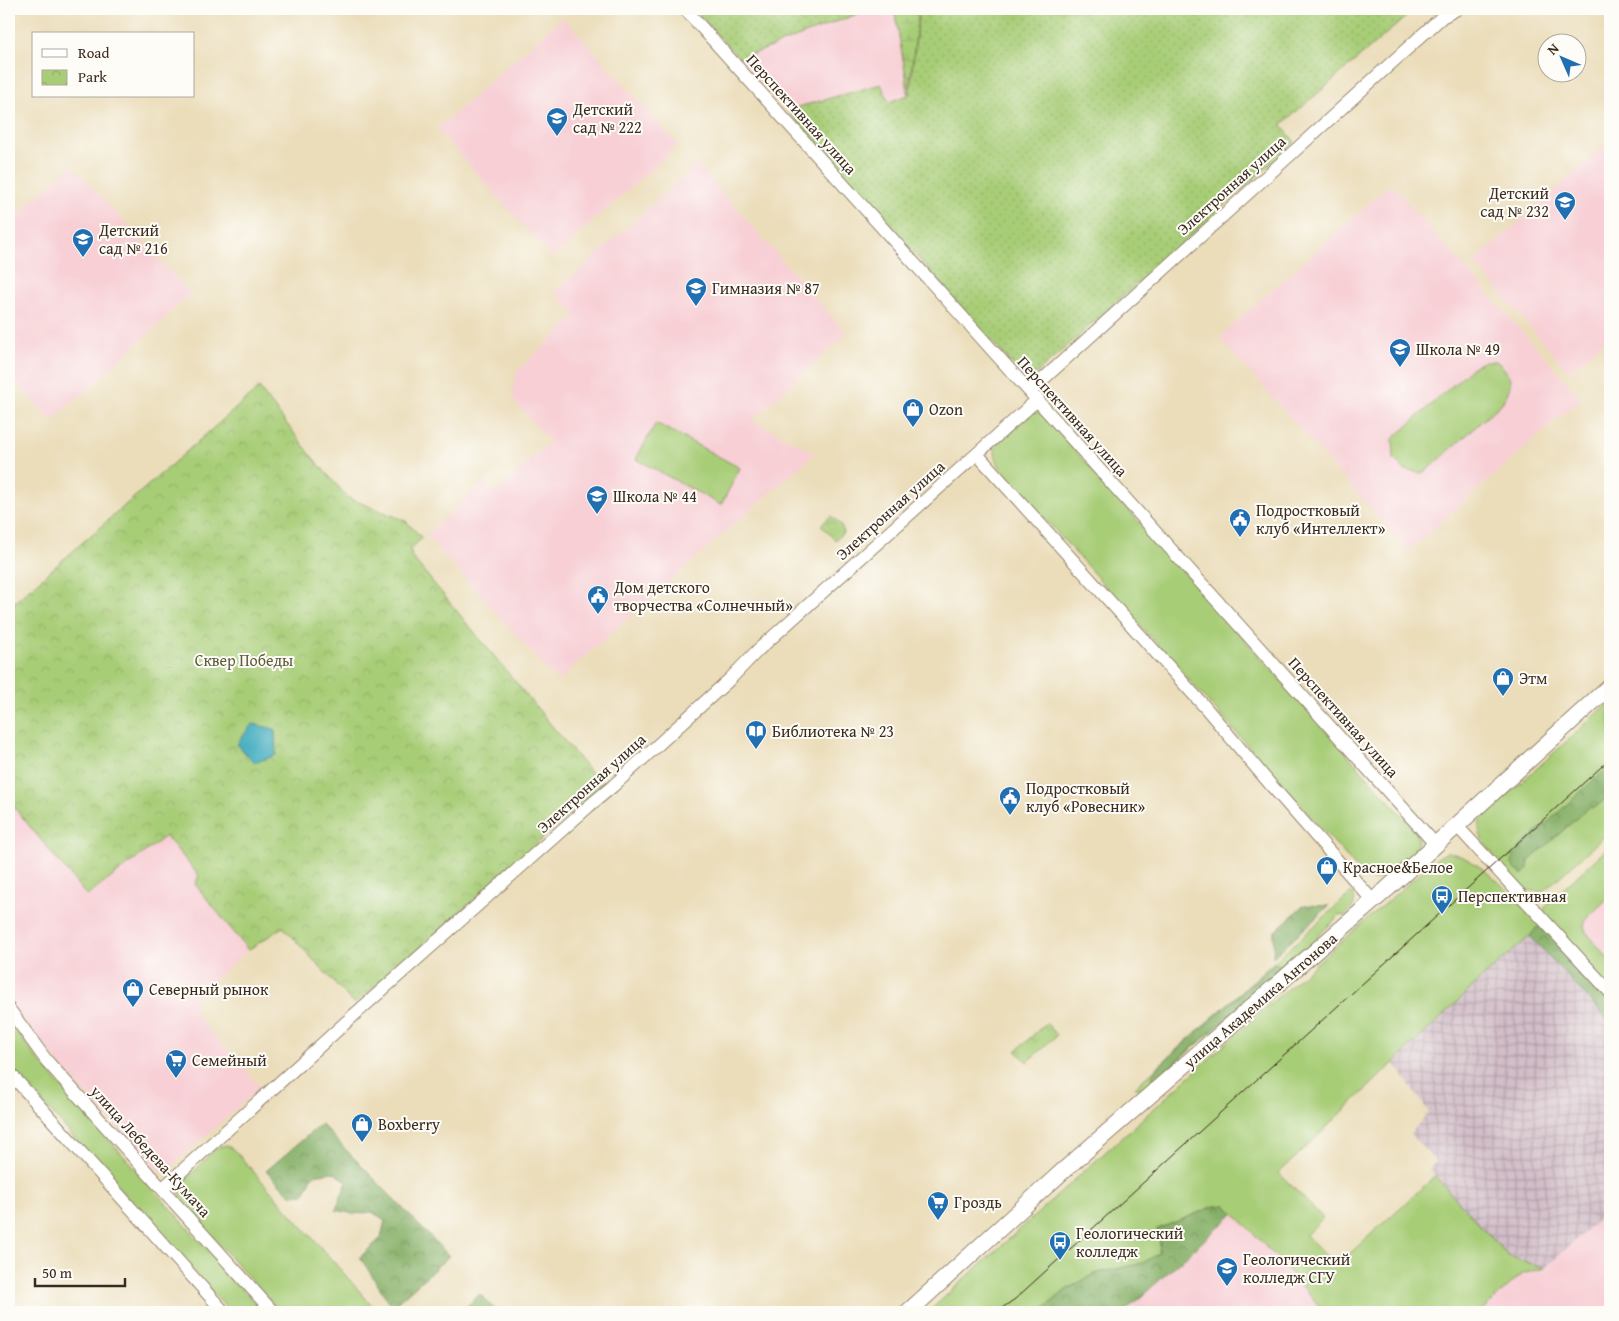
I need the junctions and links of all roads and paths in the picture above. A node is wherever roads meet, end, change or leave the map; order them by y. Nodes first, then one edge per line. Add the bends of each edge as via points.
1 (685, 9) edge
2 (1457, 9) edge
3 (1034, 395) junction
4 (977, 454) junction
5 (1610, 686) edge
6 (1457, 826) junction
7 (1436, 845) junction
8 (1374, 901) junction
9 (1610, 992) edge
10 (9, 1009) edge
11 (9, 1072) edge
12 (162, 1188) junction
13 (224, 1312) edge
14 (273, 1312) edge
15 (908, 1312) edge

1 - 3 street, Перспективная улица
2 - 3 street, Электронная улица via 1442,17
3 - 4 street, Электронная улица
3 - 7 street, Перспективная улица
4 - 8 street
4 - 12 street, Электронная улица via 758,650 613,786
5 - 6 main road, улица Академика Антонова
6 - 7 main road, улица Академика Антонова
6 - 9 street
7 - 8 main road, улица Академика Антонова
8 - 15 main road, улица Академика Антонова via 1064,1170
10 - 12 street, улица Лебедева-Кумача via 46,1060
11 - 13 street
12 - 14 street, улица Лебедева-Кумача

